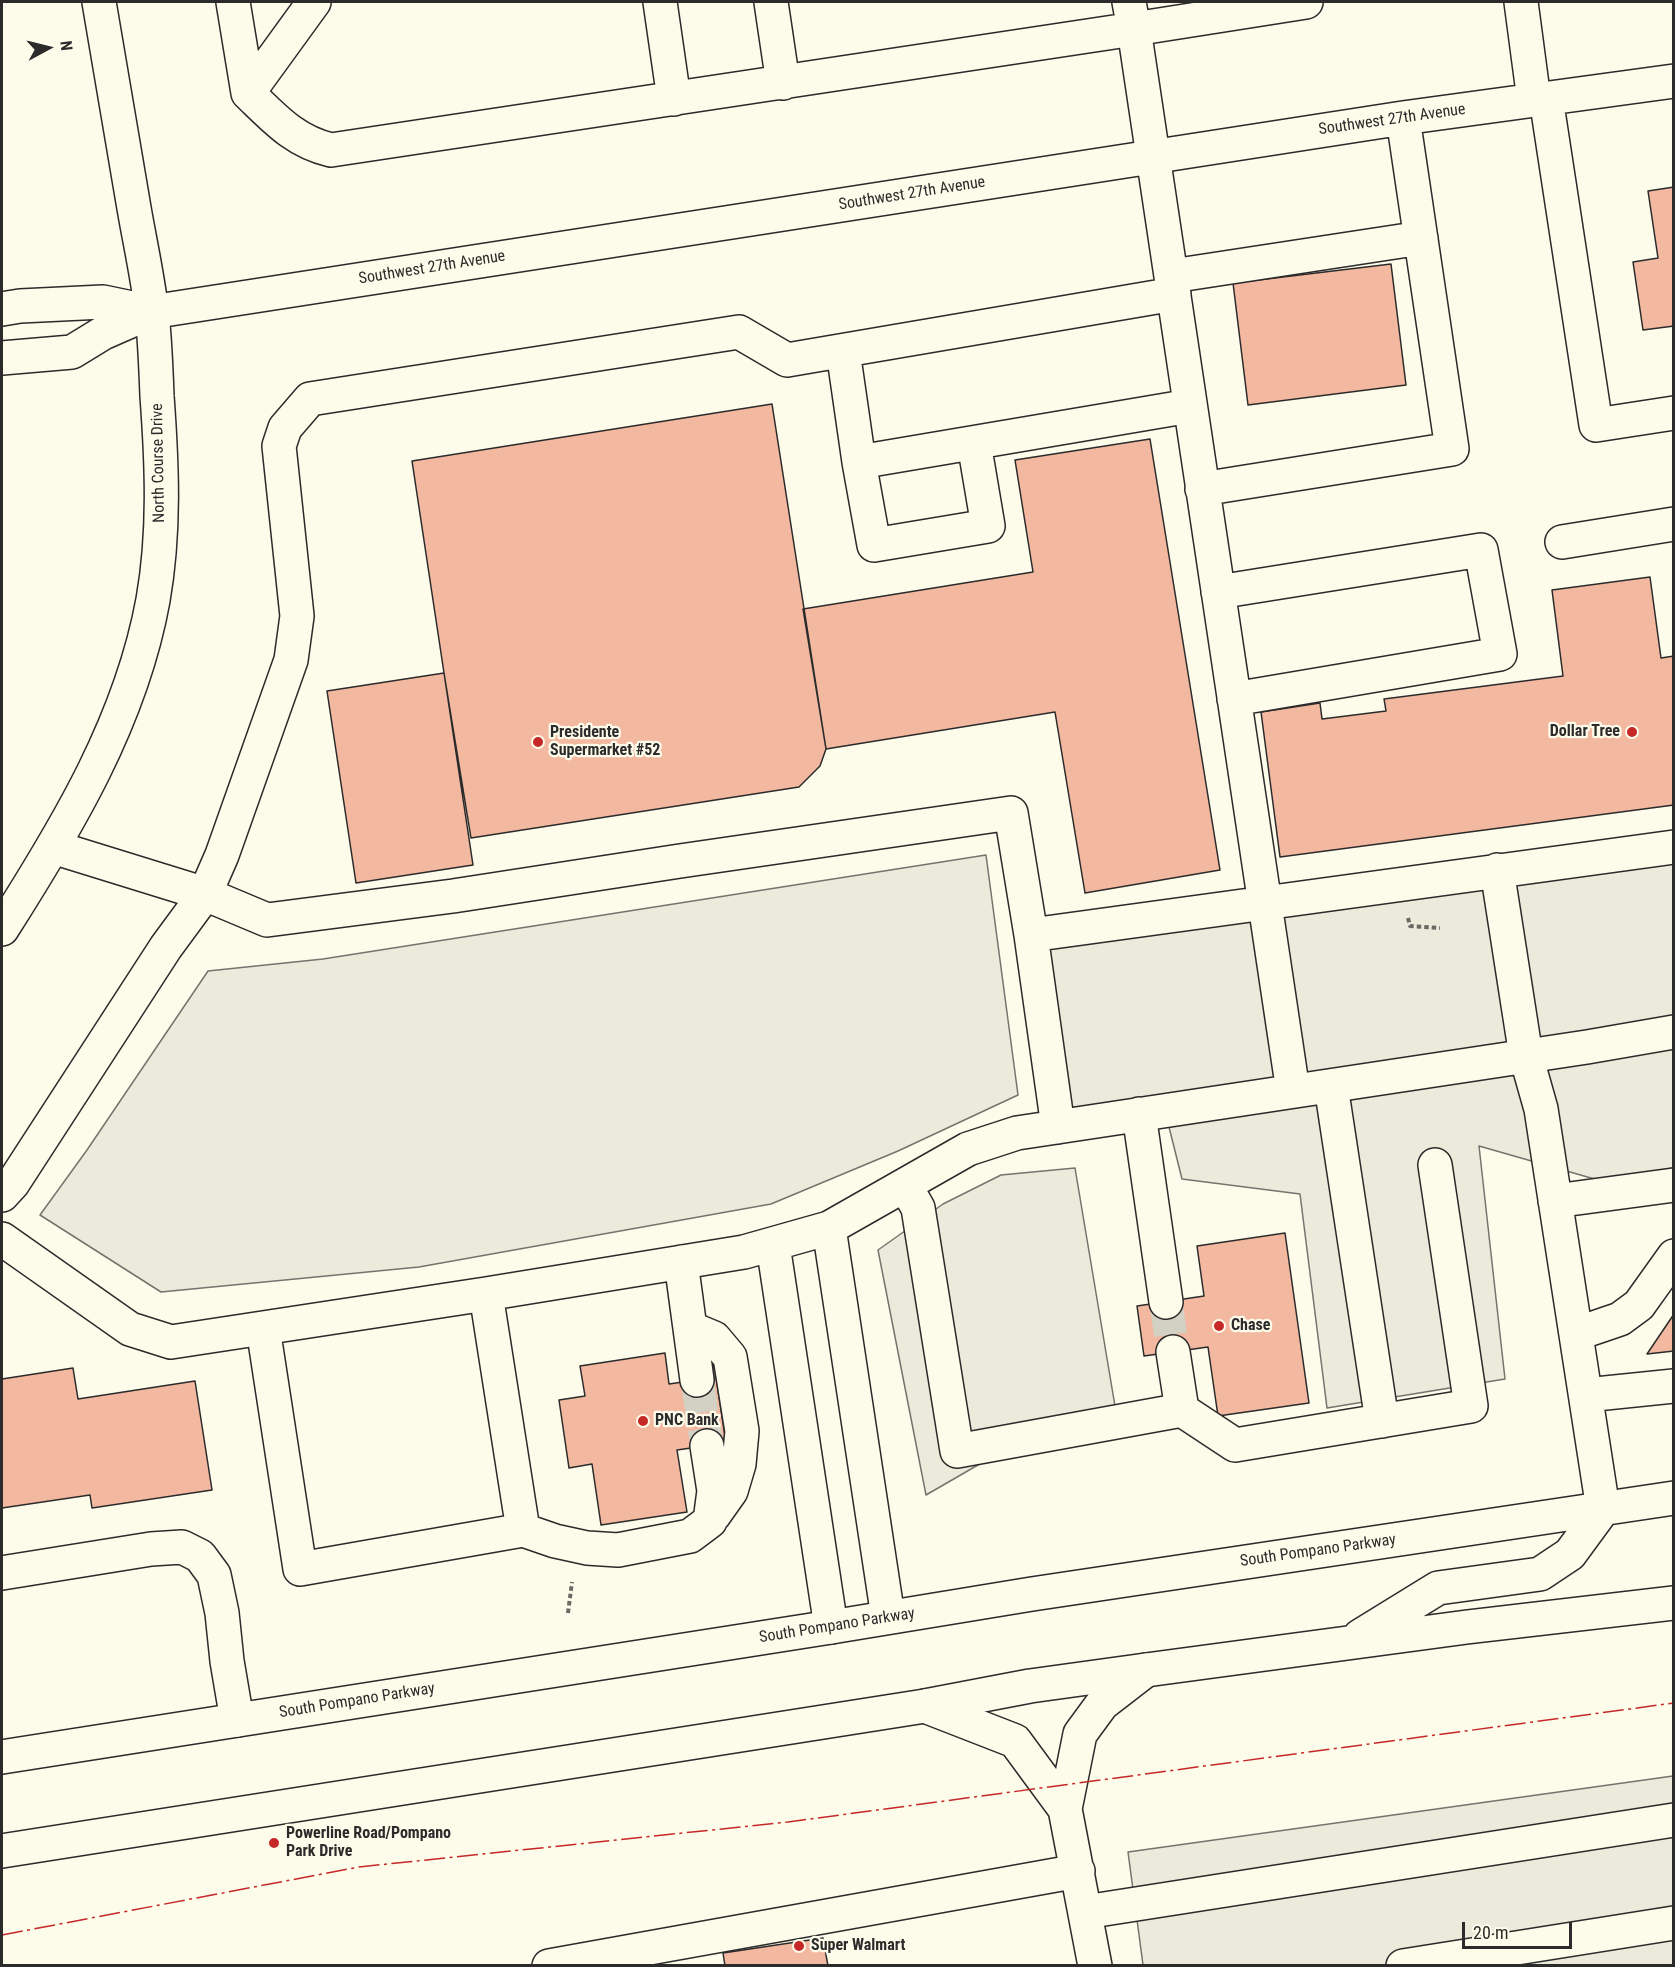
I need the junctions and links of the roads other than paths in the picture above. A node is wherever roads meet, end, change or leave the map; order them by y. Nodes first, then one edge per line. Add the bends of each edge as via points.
1 (99, 2) edge
2 (233, 2) edge
3 (314, 2) edge
4 (660, 2) edge
5 (771, 2) edge
6 (1306, 2) edge
7 (1521, 2) edge
8 (1131, 15) edge
9 (1674, 81) edge
10 (783, 83) junction
11 (248, 93) junction
12 (674, 99) junction
13 (1540, 100) junction
14 (1403, 118) junction
15 (1153, 157) junction
16 (1421, 238) junction
17 (1173, 285) junction
18 (2, 309) edge
19 (152, 312) junction
20 (843, 351) junction
21 (2, 358) edge
22 (1190, 406) junction
23 (1674, 413) edge
24 (974, 443) junction
25 (859, 462) junction
26 (1202, 489) junction
27 (1674, 524) edge
28 (1562, 542) dead end
29 (1218, 592) junction
30 (1234, 699) junction
31 (1674, 846) edge
32 (53, 847) junction
33 (1497, 870) junction
34 (205, 894) junction
35 (1266, 903) junction
36 (2, 929) edge
37 (1031, 935) junction
38 (1674, 1032) edge
39 (1526, 1056) junction
40 (1331, 1086) junction
41 (1293, 1091) junction
42 (1139, 1114) junction
43 (1058, 1126) junction
44 (1435, 1165) dead end
45 (905, 1185) junction
46 (1674, 1185) edge
47 (2, 1196) edge
48 (1555, 1201) junction
49 (829, 1228) junction
50 (2, 1239) edge
51 (773, 1245) junction
52 (1674, 1256) edge
53 (681, 1262) junction
54 (486, 1294) junction
55 (1166, 1302) tunnel mouth
56 (263, 1328) junction
57 (690, 1328) junction
58 (1576, 1334) junction
59 (1173, 1352) tunnel mouth
60 (697, 1380) tunnel mouth
61 (1674, 1386) edge
62 (1586, 1395) junction
63 (1182, 1410) junction
64 (1382, 1421) junction
65 (707, 1446) tunnel mouth
66 (1674, 1498) edge
67 (1603, 1509) junction
68 (710, 1521) junction
69 (523, 1530) junction
70 (2, 1573) edge
71 (1674, 1603) edge
72 (888, 1617) junction
73 (831, 1627) junction
74 (1350, 1642) junction
75 (1146, 1670) junction
76 (925, 1706) junction
77 (237, 1720) junction
78 (2, 1757) edge
79 (1065, 1809) junction
80 (1674, 1820) edge
81 (2, 1851) edge
82 (1078, 1871) junction
83 (1085, 1912) junction
84 (1674, 1923) edge
85 (549, 1965) edge
86 (1095, 1965) edge
87 (1403, 1965) edge

1 - 19 main road, North Course Drive
2 - 11 main road
3 - 11 main road
4 - 12 main road
5 - 10 main road
6 - 8 main road
7 - 13 main road
8 - 10 main road
8 - 15 main road
9 - 13 main road, Southwest 27th Avenue
10 - 12 main road
11 - 12 main road via 290,133 313,146 331,150
13 - 14 main road, Southwest 27th Avenue
13 - 23 main road via 1596,425
14 - 15 main road, Southwest 27th Avenue
14 - 16 main road
15 - 17 main road
15 - 19 main road, Southwest 27th Avenue
16 - 17 main road
16 - 26 main road via 1452,448
17 - 20 main road
17 - 22 main road
18 - 19 main road, Southwest 27th Avenue via 104,302
19 - 21 main road, Southwest 27th Avenue via 72,352
19 - 32 main road, North Course Drive via 163,478 153,601 124,704 105,751
20 - 25 main road
20 - 34 main road via 787,360 740,332 310,399 285,428 279,446 297,616 291,660
22 - 24 main road
22 - 26 main road
24 - 25 main road
24 - 25 main road via 988,526 874,545
26 - 29 main road
27 - 28 main road
29 - 30 main road
29 - 30 main road via 1481,550 1500,654
30 - 35 main road
31 - 33 main road
32 - 34 main road
32 - 36 main road, North Course Drive
33 - 35 main road
33 - 39 main road
34 - 37 main road via 267,920 1011,813
34 - 47 main road
35 - 37 main road
35 - 41 main road
37 - 43 main road
38 - 39 main road
39 - 40 main road
39 - 48 main road via 1541,1109
40 - 41 main road
40 - 64 main road
41 - 42 main road
42 - 43 main road
42 - 55 main road
43 - 45 main road via 1017,1133 968,1149
44 - 64 main road via 1471,1406
45 - 49 main road
45 - 63 main road via 918,1208 957,1451
46 - 48 main road
48 - 58 main road
49 - 51 main road
49 - 72 main road
50 - 56 main road via 130,1329 171,1342
51 - 53 main road
51 - 73 main road
52 - 58 main road via 1639,1305 1620,1319
53 - 54 main road
53 - 57 main road
54 - 56 main road
54 - 69 main road
56 - 69 main road via 300,1569
57 - 60 main road
57 - 68 main road via 714,1338 730,1358 742,1431 731,1491
58 - 62 main road
59 - 63 main road
61 - 62 main road
62 - 67 main road
63 - 64 main road via 1235,1445
65 - 68 main road via 714,1491
66 - 67 main road, South Pompano Parkway
67 - 72 main road, South Pompano Parkway
67 - 74 main road via 1570,1554 1540,1574 1438,1588
68 - 69 main road via 690,1536 618,1550 588,1548
70 - 77 main road via 151,1548 182,1547 200,1556 214,1575
71 - 74 main road
72 - 73 main road, South Pompano Parkway
73 - 77 main road, South Pompano Parkway
74 - 75 main road
75 - 76 main road
75 - 79 main road via 1102,1704 1080,1734
76 - 79 main road via 1014,1741
76 - 81 main road
77 - 78 main road, South Pompano Parkway
79 - 82 main road
80 - 83 main road
82 - 83 main road
82 - 85 main road
83 - 86 main road
84 - 87 main road

